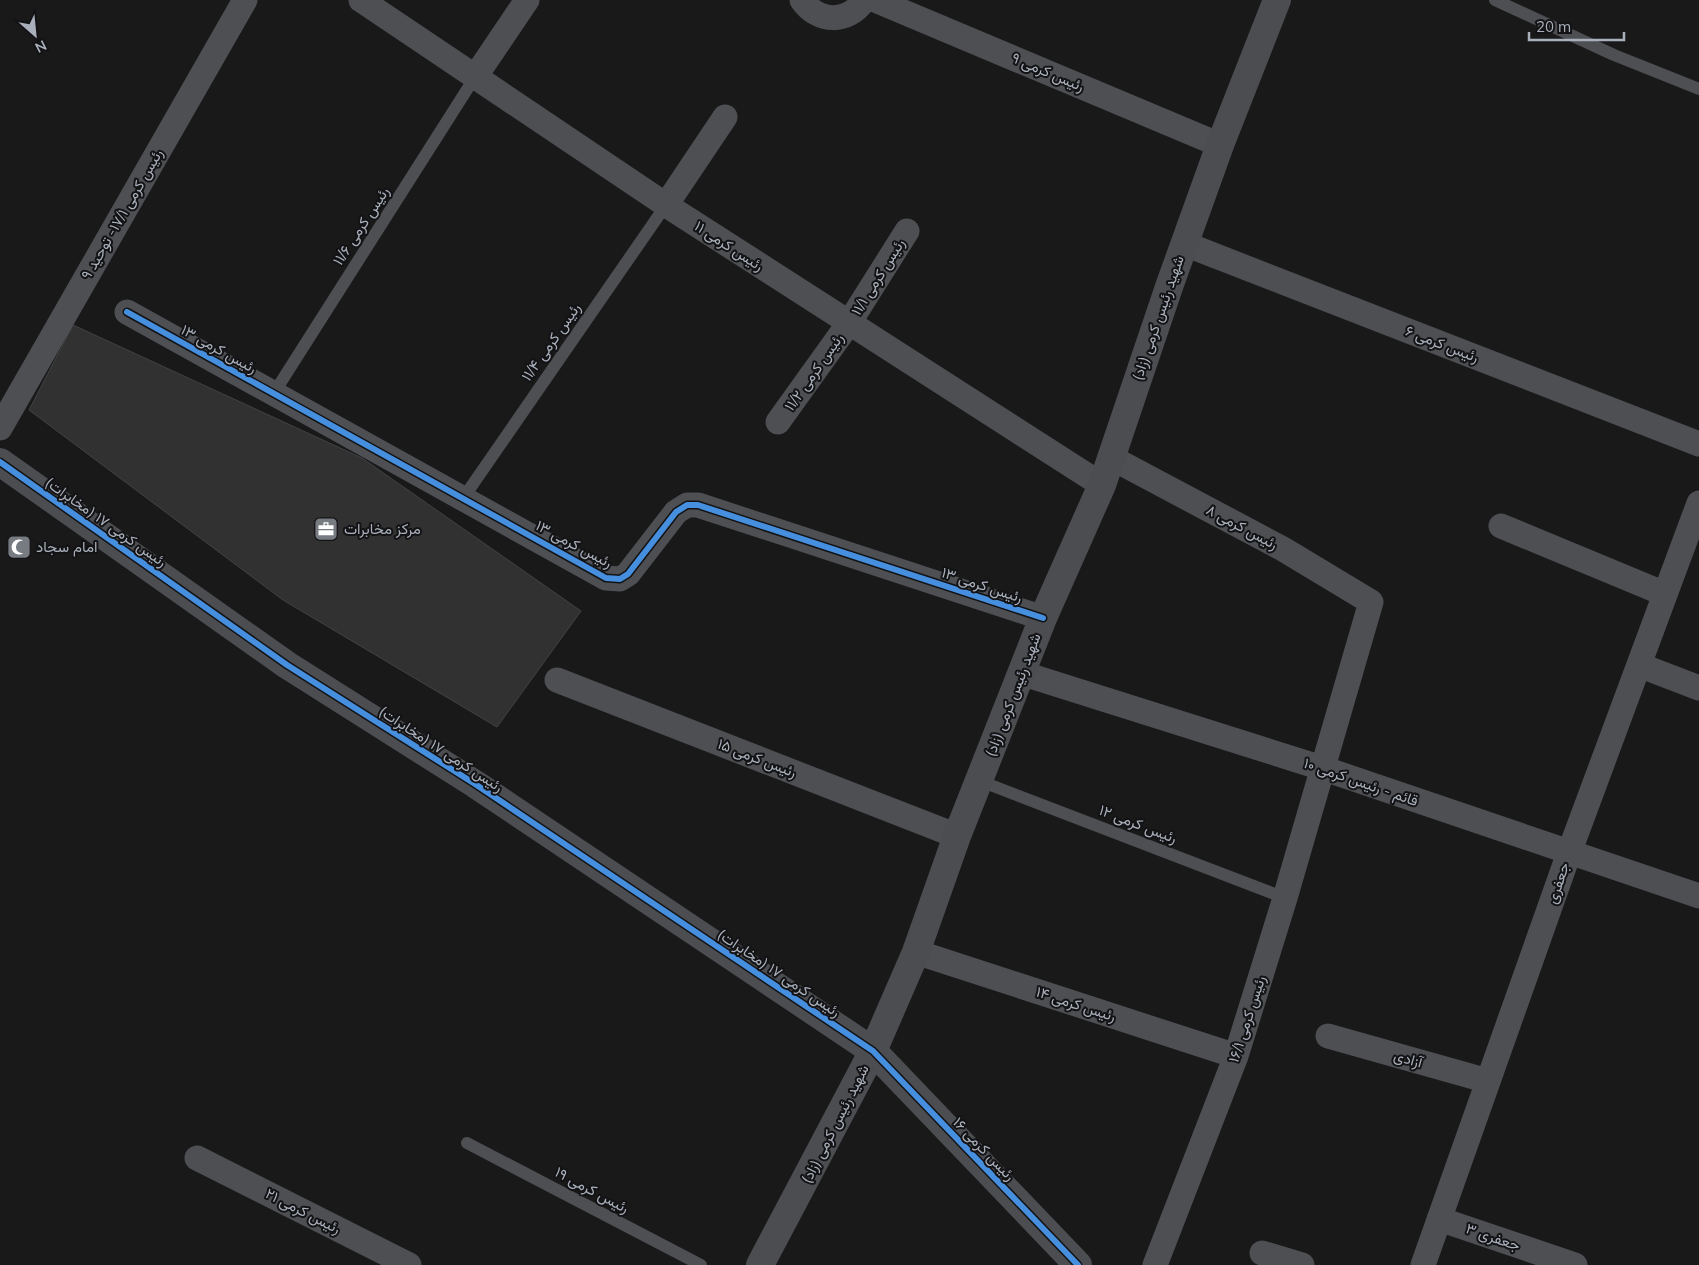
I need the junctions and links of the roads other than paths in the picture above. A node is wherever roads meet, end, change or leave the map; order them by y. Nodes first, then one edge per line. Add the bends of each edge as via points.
1 (245, 0) edge
2 (361, 0) edge
3 (527, 0) edge
4 (802, 0) edge
5 (864, 0) edge
6 (875, 0) edge
7 (1277, 0) edge
8 (1495, 0) edge
9 (475, 77) junction
10 (1699, 90) edge
11 (725, 117) dead end
12 (1220, 145) junction
13 (666, 205) junction
14 (907, 231) dead end
15 (1185, 244) junction
16 (127, 312) dead end
17 (849, 322) junction
18 (274, 393) junction
19 (778, 422) dead end
20 (0, 428) edge
21 (1699, 444) edge
22 (1110, 457) junction
23 (0, 462) edge
24 (1102, 485) junction
25 (464, 497) junction
26 (1699, 503) edge
27 (1502, 526) dead end
28 (1665, 594) junction
29 (1371, 602) joint
30 (1043, 618) junction
31 (1639, 665) junction
32 (1021, 673) junction
33 (557, 680) dead end
34 (1699, 688) edge
35 (1322, 768) junction
36 (980, 781) junction
37 (957, 836) junction
38 (1569, 853) junction
39 (1699, 896) edge
40 (1285, 898) junction
41 (916, 952) junction
42 (1328, 1036) dead end
43 (873, 1051) junction
44 (1236, 1056) junction
45 (1488, 1081) junction
46 (467, 1143) dead end
47 (196, 1158) dead end
48 (1439, 1219) junction
49 (1262, 1253) dead end
50 (409, 1265) edge
51 (701, 1265) edge
52 (760, 1265) edge
53 (1078, 1265) edge
54 (1155, 1265) edge
55 (1302, 1265) edge
56 (1423, 1265) edge
57 (1575, 1265) edge

1 - 20 street, رئیس کرمی ۱۷/۱- توحید ۹
2 - 9 street, رئیس کرمی ۱۱
3 - 9 street
4 - 5 street via 817,15 828,18 851,14
6 - 12 street, رئیس کرمی ۹
7 - 12 main road, شهید رئیس کرمی (زاد)
8 - 10 lane
9 - 13 street, رئیس کرمی ۱۱
9 - 18 lane, رئیس کرمی ۱۱/۶
11 - 13 street
12 - 15 main road, شهید رئیس کرمی (زاد)
13 - 17 street, رئیس کرمی ۱۱
13 - 25 lane, رئیس کرمی ۱۱/۴
14 - 17 street, رئیس کرمی ۱۱/۱
15 - 21 street, رئیس کرمی ۶
15 - 22 main road, شهید رئیس کرمی (زاد)
16 - 18 street, رئیس کرمی ۱۳
17 - 19 street, رئیس کرمی ۱۱/۲
17 - 24 street, رئیس کرمی ۱۱
18 - 25 street, رئیس کرمی ۱۳
22 - 24 main road, شهید رئیس کرمی (زاد)
22 - 29 street, رئیس کرمی ۸ via 1282,549
23 - 43 main road, رئیس کرمی ۱۷ (مخابرات) via 287,666 475,784
24 - 30 main road, شهید رئیس کرمی (زاد)
25 - 30 street, رئیس کرمی ۱۳ via 606,578 620,579 628,574 676,512 687,505 698,505
26 - 28 street, جعفری
27 - 28 street
28 - 31 street, جعفری
29 - 35 street, رئیس کرمی ۱۶/۱
30 - 32 main road, شهید رئیس کرمی (زاد)
31 - 34 street
31 - 38 street, جعفری
32 - 35 street, قائم - رئیس کرمی ۱۰
32 - 36 main road, شهید رئیس کرمی (زاد)
33 - 37 street, رئیس کرمی ۱۵
35 - 38 street, قائم - رئیس کرمی ۱۰
35 - 40 street, رئیس کرمی ۱۶/۱
36 - 37 main road, شهید رئیس کرمی (زاد)
36 - 40 lane, رئیس کرمی ۱۲
37 - 41 main road, شهید رئیس کرمی (زاد)
38 - 39 street, قائم - رئیس کرمی ۱۰
38 - 45 street, جعفری
40 - 44 street, رئیس کرمی ۱۶/۱
41 - 43 main road, شهید رئیس کرمی (زاد)
41 - 44 street, رئیس کرمی ۱۴
42 - 45 street, آزادی
43 - 52 main road, شهید رئیس کرمی (زاد)
43 - 53 main road, رئیس کرمی ۱۶
44 - 54 street, رئیس کرمی ۱۶/۱
45 - 48 street, جعفری
46 - 51 lane, رئیس کرمی ۱۹
47 - 50 street, رئیس کرمی ۲۱
48 - 56 street, جعفری
48 - 57 street, جعفری ۳
49 - 55 street

